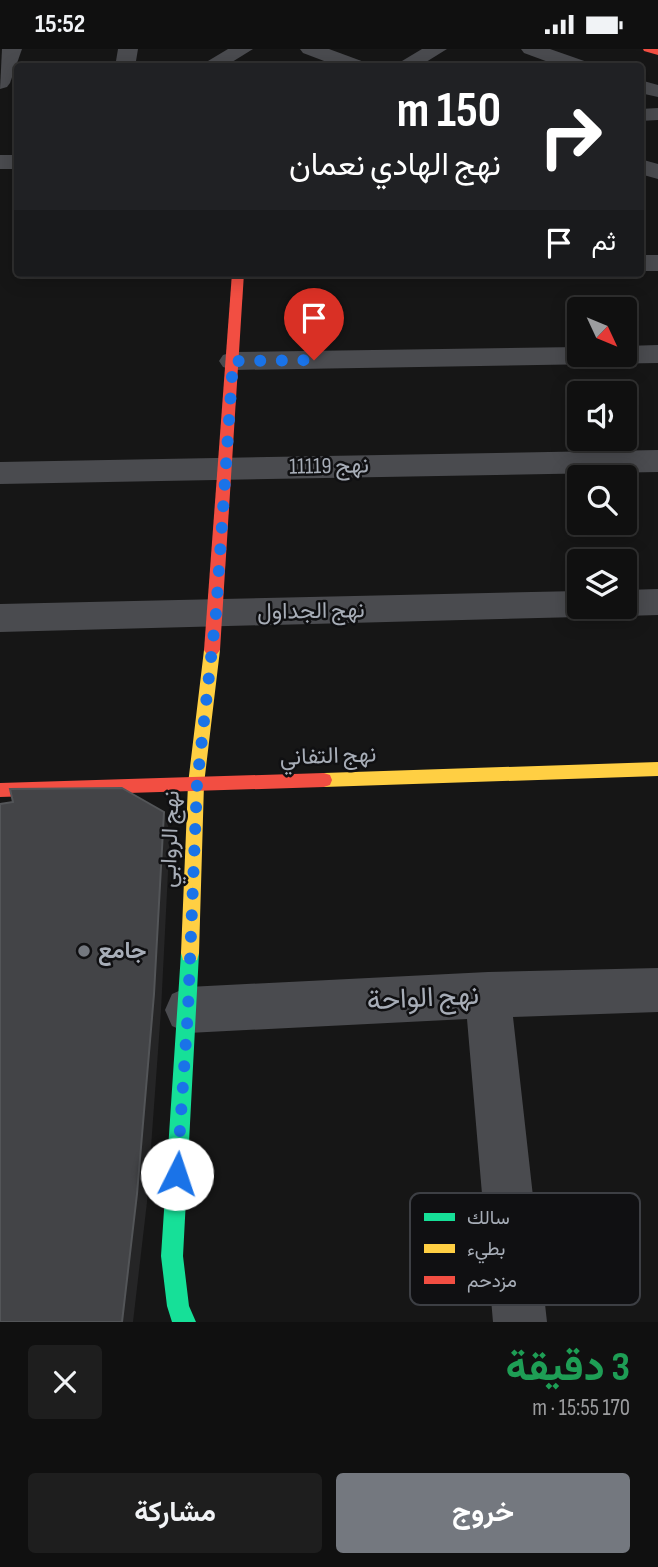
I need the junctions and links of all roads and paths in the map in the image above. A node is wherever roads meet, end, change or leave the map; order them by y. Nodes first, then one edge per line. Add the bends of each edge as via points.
1 (12, 49) edge
2 (243, 49) edge
3 (310, 49) edge
4 (437, 49) edge
5 (531, 49) edge
6 (648, 49) edge
7 (658, 53) edge
8 (547, 62) edge
9 (216, 63) edge
10 (349, 63) edge
11 (410, 63) edge
12 (0, 83) edge
13 (238, 277) edge
14 (637, 355) edge
15 (658, 355) edge
16 (567, 356) edge
17 (233, 361) junction
18 (658, 461) edge
19 (224, 468) junction
20 (0, 473) edge
21 (637, 603) edge
22 (658, 603) edge
23 (567, 604) edge
24 (216, 613) junction
25 (0, 618) edge
26 (658, 769) edge
27 (197, 784) junction
28 (0, 790) edge
29 (658, 990) edge
30 (488, 995) junction
31 (188, 1010) junction
32 (507, 1193) edge
33 (184, 1322) edge

1 - 12 street
2 - 9 street
3 - 10 street
4 - 11 street
5 - 8 street
6 - 7 main road
13 - 17 main road, نهج الروابي
14 - 15 street
16 - 17 street
17 - 19 main road, نهج الروابي
18 - 19 street, نهج 11119
19 - 20 street, نهج 11119
19 - 24 main road, نهج الروابي
21 - 22 street
23 - 24 street, نهج الجداول
24 - 25 street, نهج الجداول
24 - 27 main road, نهج الروابي
26 - 27 main road, نهج التفاني
27 - 28 main road, نهج التفاني
27 - 31 main road, نهج الروابي
29 - 30 street, نهج الواحة
30 - 31 street, نهج الواحة
30 - 32 street
31 - 33 main road, نهج الروابي via 172,1256

